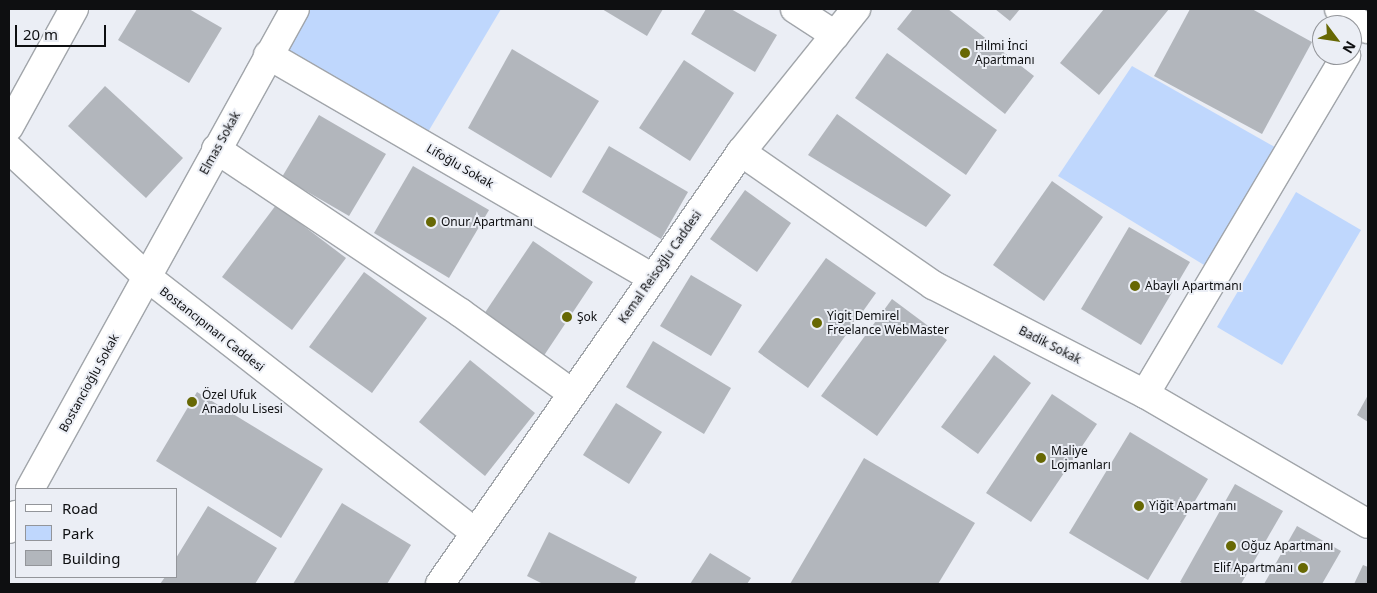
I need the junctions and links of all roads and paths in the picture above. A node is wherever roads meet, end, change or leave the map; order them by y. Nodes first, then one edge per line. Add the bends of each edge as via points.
1 (74, 9) edge
2 (295, 9) edge
3 (795, 9) edge
4 (856, 9) edge
5 (835, 35) junction
6 (268, 55) junction
7 (1340, 65) edge
8 (9, 127) edge
9 (9, 149) edge
10 (216, 149) junction
11 (741, 152) junction
12 (146, 278) junction
13 (652, 278) junction
14 (572, 393) junction
15 (1145, 394) junction
16 (31, 488) edge
17 (15, 517) edge
18 (1368, 524) edge
19 (9, 529) edge
20 (474, 532) junction
21 (452, 578) edge

1 - 8 street
2 - 6 street, Elmas Sokak
3 - 5 street
4 - 5 street, Kemal Reisoğlu Caddesi
5 - 11 street, Kemal Reisoğlu Caddesi
6 - 10 street, Elmas Sokak
6 - 13 street, Lifoğlu Sokak
7 - 15 street
9 - 12 street, Bostancıpınarı Caddesi
10 - 12 street, Elmas Sokak
10 - 14 street via 461,313
11 - 13 street, Kemal Reisoğlu Caddesi
11 - 15 street, Badik Sokak via 934,285
12 - 16 street, Bostancioğlu Sokak
12 - 20 street, Bostancıpınarı Caddesi
13 - 14 street, Kemal Reisoğlu Caddesi
14 - 20 street, Kemal Reisoğlu Caddesi
15 - 18 street, Badik Sokak
17 - 19 street
20 - 21 street, Kemal Reisoğlu Caddesi

